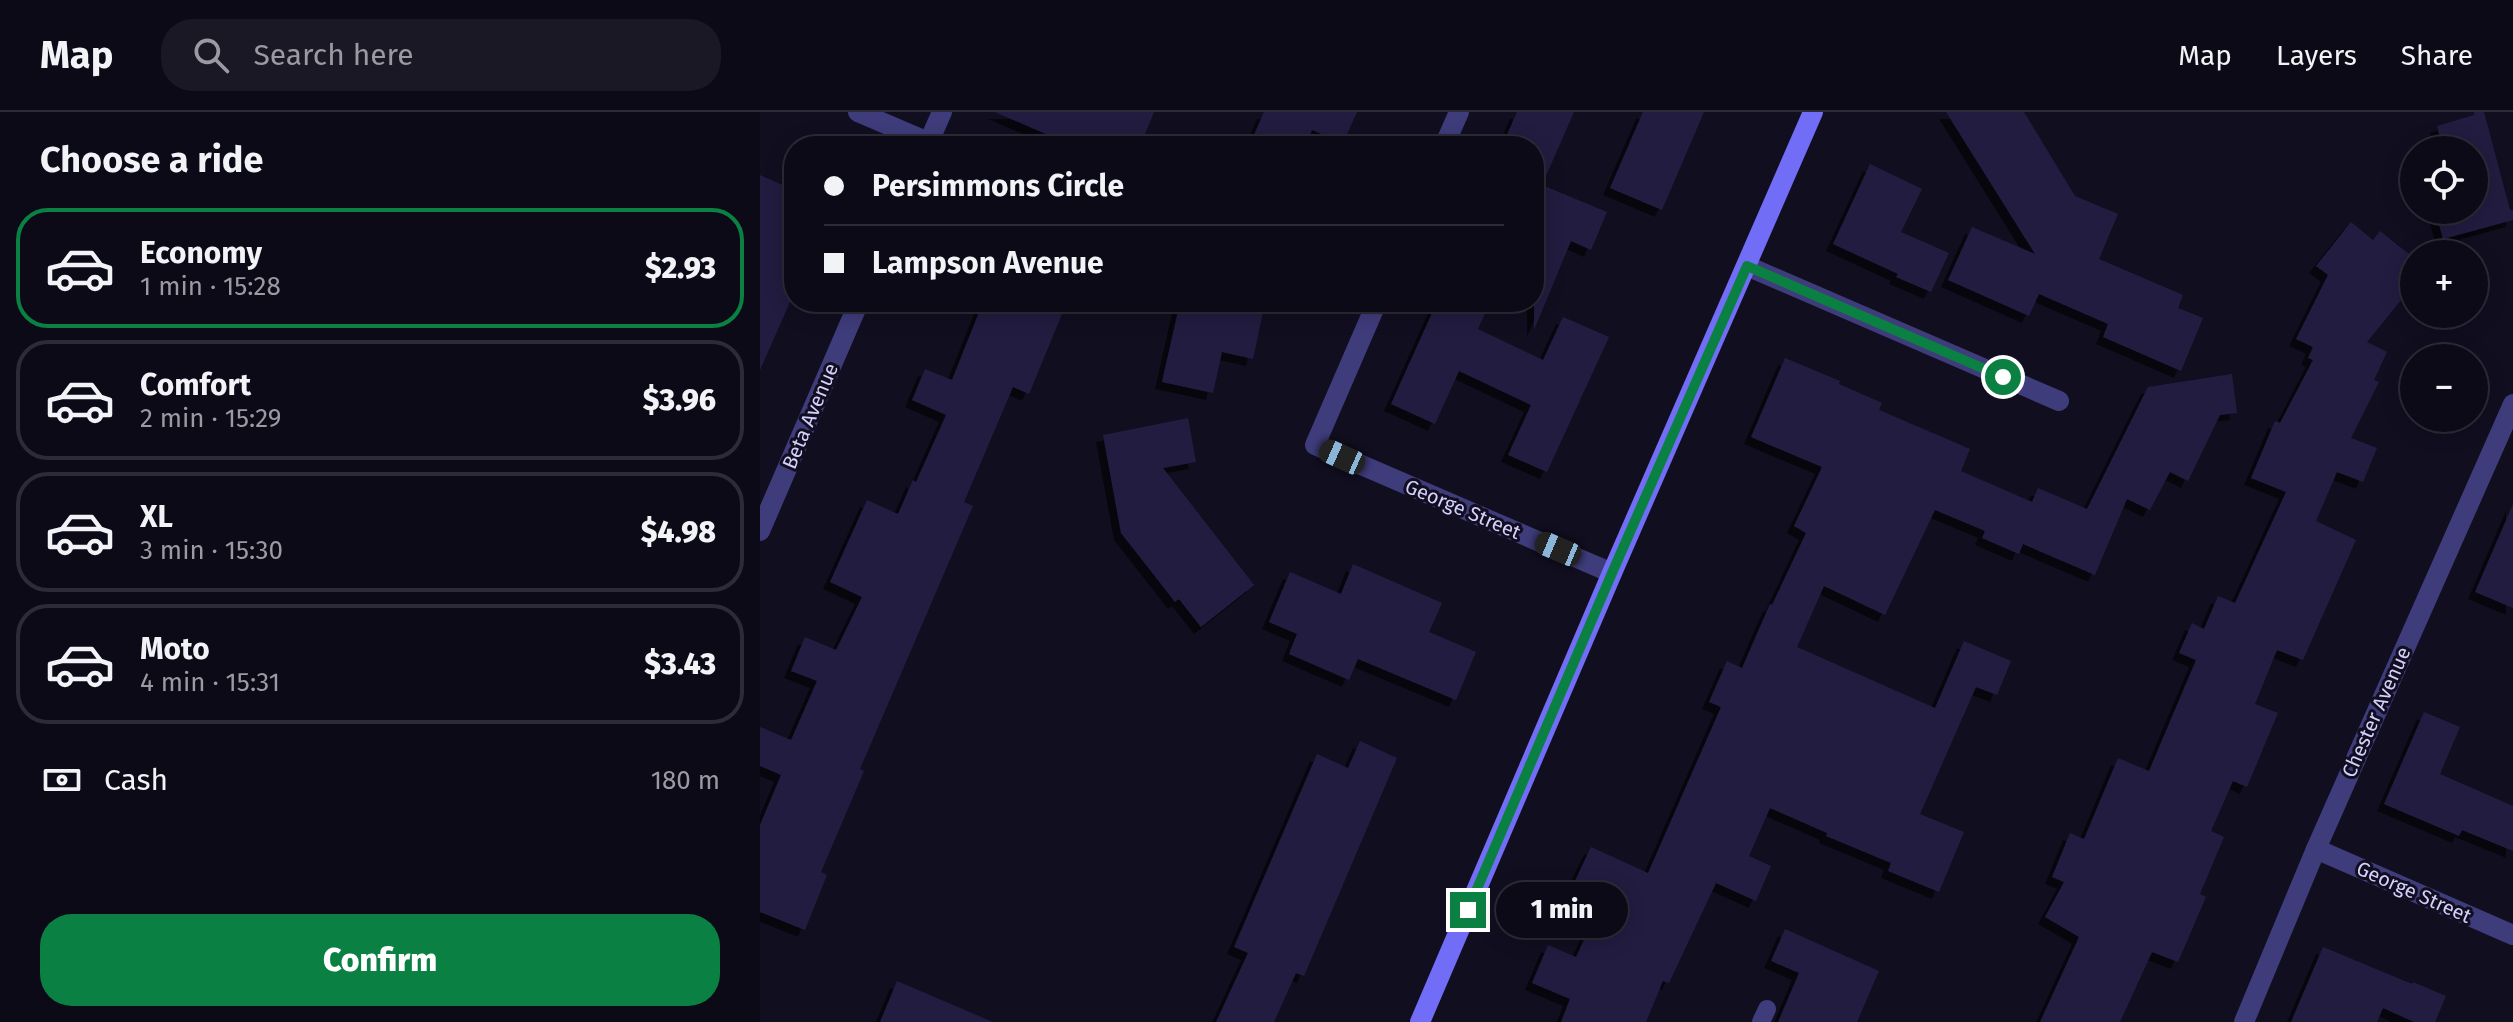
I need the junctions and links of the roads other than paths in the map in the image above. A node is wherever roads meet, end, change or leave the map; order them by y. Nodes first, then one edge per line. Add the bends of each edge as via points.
1 (858, 112) edge
2 (942, 112) edge
3 (1459, 112) edge
4 (1813, 112) edge
5 (910, 136) edge
6 (932, 136) edge
7 (1448, 136) edge
8 (1747, 266) junction
9 (855, 312) edge
10 (1373, 312) edge
11 (2059, 401) dead end
12 (2513, 404) edge
13 (760, 531) edge
14 (1612, 573) junction
15 (2316, 849) junction
16 (2513, 935) edge
17 (1420, 1022) edge
18 (2244, 1022) edge

1 - 5 street
2 - 6 street
3 - 7 street
4 - 8 street
8 - 11 street
8 - 14 street
9 - 13 street, Beta Avenue
10 - 14 street, George Street via 1315,445
12 - 15 street, Chester Avenue
14 - 17 street
15 - 16 street, George Street
15 - 18 street, Chester Avenue

